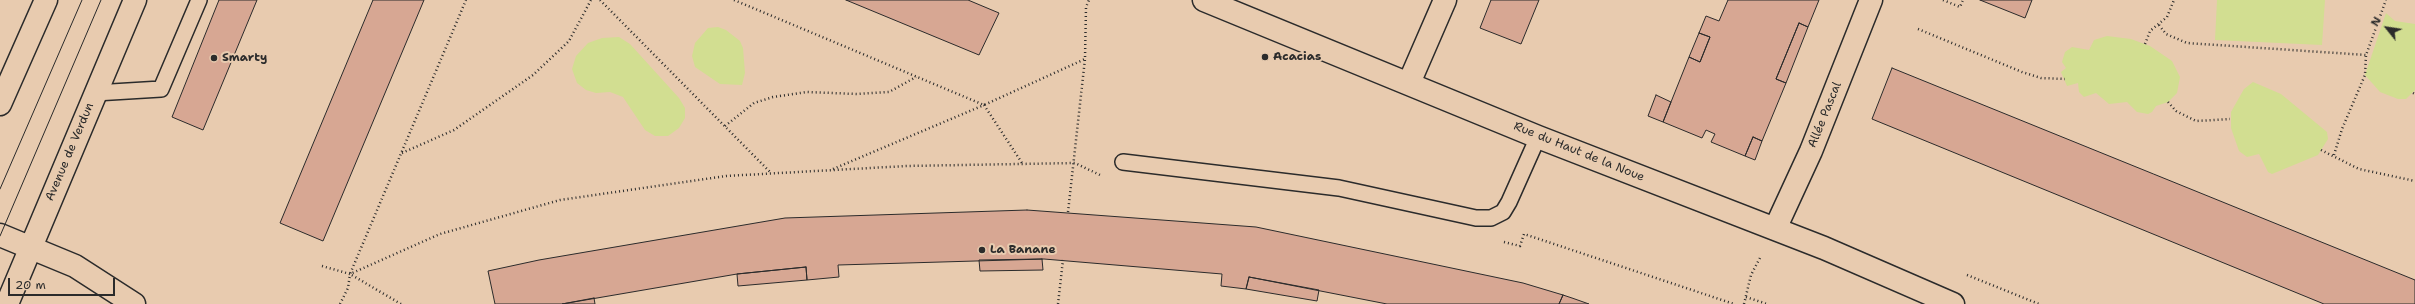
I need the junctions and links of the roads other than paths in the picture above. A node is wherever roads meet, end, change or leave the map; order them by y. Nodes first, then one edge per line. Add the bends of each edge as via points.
1 (46, 0) edge
2 (135, 0) edge
3 (199, 0) edge
4 (1204, 0) edge
5 (1445, 0) edge
6 (1871, 0) edge
7 (1409, 83) junction
8 (95, 93) junction
9 (0, 104) edge
10 (1538, 137) junction
11 (1123, 162) dead end
12 (1775, 229) junction
13 (0, 234) edge
14 (30, 246) junction
15 (8, 301) edge
16 (134, 304) edge
17 (1953, 304) edge

1 - 9 street
2 - 8 street, Avenue de Verdun
3 - 8 lane via 161,89
4 - 7 street, Rue du Haut de la Noue
5 - 7 street
6 - 12 street, Allée Pascal via 1811,151
7 - 10 street, Rue du Haut de la Noue
8 - 14 street, Avenue de Verdun
10 - 11 lane via 1509,202 1503,212 1491,218 1476,218 1339,188
10 - 12 street, Rue du Haut de la Noue
12 - 17 street, Rue du Haut de la Noue
13 - 14 street
14 - 15 street, Avenue de Verdun
14 - 16 street via 75,266

